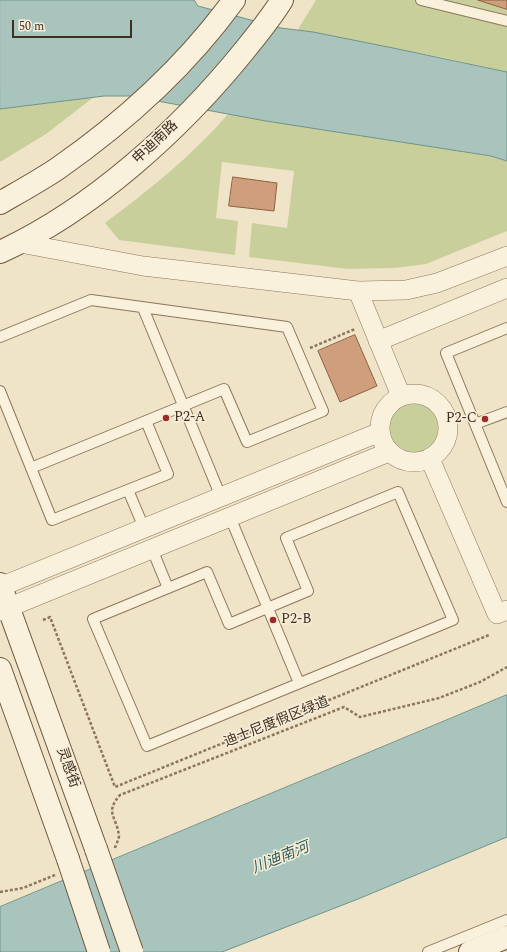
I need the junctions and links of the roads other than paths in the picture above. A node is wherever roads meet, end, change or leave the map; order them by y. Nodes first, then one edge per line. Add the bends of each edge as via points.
1 (234, 0) edge
2 (282, 0) edge
3 (421, 0) edge
4 (507, 21) edge
5 (0, 203) edge
6 (20, 243) junction
7 (0, 252) edge
8 (507, 256) edge
9 (507, 288) edge
10 (358, 291) junction
11 (143, 308) junction
12 (507, 328) edge
13 (0, 337) edge
14 (378, 341) junction
15 (0, 390) edge
16 (401, 396) junction
17 (184, 405) junction
18 (507, 412) edge
19 (146, 421) junction
20 (475, 424) junction
21 (380, 432) junction
22 (389, 452) junction
23 (430, 459) junction
24 (31, 468) junction
25 (502, 476) edge
26 (128, 490) junction
27 (221, 497) junction
28 (507, 502) edge
29 (230, 517) junction
30 (144, 528) junction
31 (152, 549) junction
32 (0, 586) edge
33 (168, 588) junction
34 (268, 607) junction
35 (4, 609) edge
36 (507, 610) edge
37 (0, 669) edge
38 (299, 683) junction
39 (507, 920) edge
40 (507, 936) edge
41 (99, 952) edge
42 (132, 952) edge
43 (428, 952) edge
44 (470, 952) edge

1 - 5 street via 168,76 134,109 57,169
2 - 6 street, 申迪南路 via 221,80 133,164 60,220
3 - 4 lane
6 - 7 street, 申迪南路
6 - 10 street via 143,266
8 - 10 street via 437,283 406,290
9 - 14 street
10 - 14 street
11 - 13 lane via 91,300
11 - 17 lane
11 - 17 lane via 287,327 323,411 246,442 224,389
12 - 20 lane via 446,353
14 - 16 street
15 - 24 lane
16 - 21 street via 391,402 384,411 380,421
16 - 23 street via 412,393 424,395 435,400 446,414 449,431 446,442 440,452
17 - 19 lane
17 - 27 lane
18 - 20 lane
19 - 24 lane
19 - 26 lane via 168,474
20 - 25 lane
21 - 22 street
21 - 27 street
22 - 23 street via 398,459 409,462
22 - 29 street
23 - 36 street via 497,614
24 - 26 lane via 52,520
25 - 28 lane
26 - 30 lane
27 - 30 street
29 - 31 street
29 - 34 lane
30 - 32 street
31 - 33 lane
31 - 35 street
32 - 35 street, 灵感街
33 - 34 lane via 207,572 229,624
33 - 38 lane via 93,619 146,746
34 - 38 lane
34 - 38 lane via 308,591 286,538 398,492 453,620
35 - 42 street, 灵感街, bridge via 96,849
37 - 41 street, bridge
39 - 43 lane
40 - 44 street

